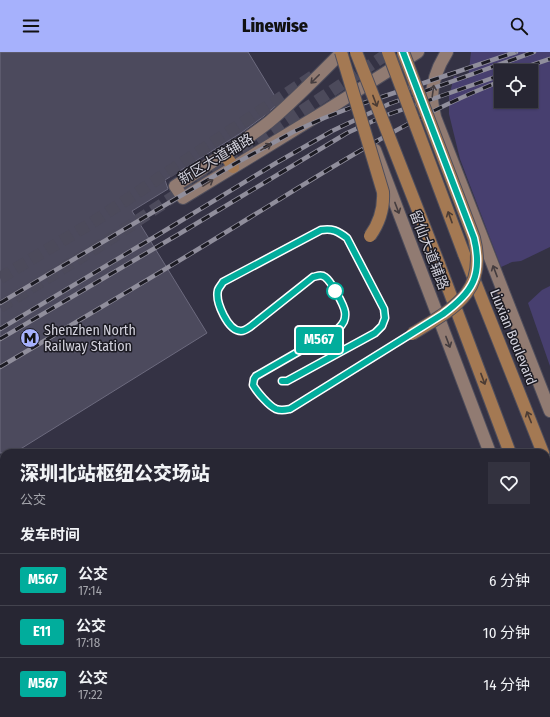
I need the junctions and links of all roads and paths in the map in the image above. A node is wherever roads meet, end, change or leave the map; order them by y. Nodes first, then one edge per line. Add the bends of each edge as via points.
1 (341, 52) edge
2 (356, 52) edge
3 (388, 52) edge
4 (403, 52) edge
5 (418, 52) edge
6 (447, 52) edge
7 (327, 110) junction
8 (225, 154) junction
9 (233, 167) junction
10 (370, 236) dead end
11 (412, 334) tunnel mouth
12 (550, 411) edge
13 (488, 449) edge
14 (508, 449) edge
15 (541, 449) edge

1 -> 8 main road, 新区大道辅路 via 285,108
1 - 10 main road, bridge via 383,192 381,216
2 -> 14 main road, bridge
15 -> 3 main road, Liuxian Boulevard, bridge
4 - 11 main road, bridge via 474,238 478,260 475,277 466,294 451,308
5 - 7 main road, 新区大道辅路
12 -> 6 main road via 435,117 432,99 434,81
9 -> 7 main road, 新区大道辅路
7 -> 13 main road, 留仙大道辅路 via 336,107 352,108 358,111 364,120
8 - 9 main road
8 -> 9 main road, 新区大道辅路 via 175,186 183,198

